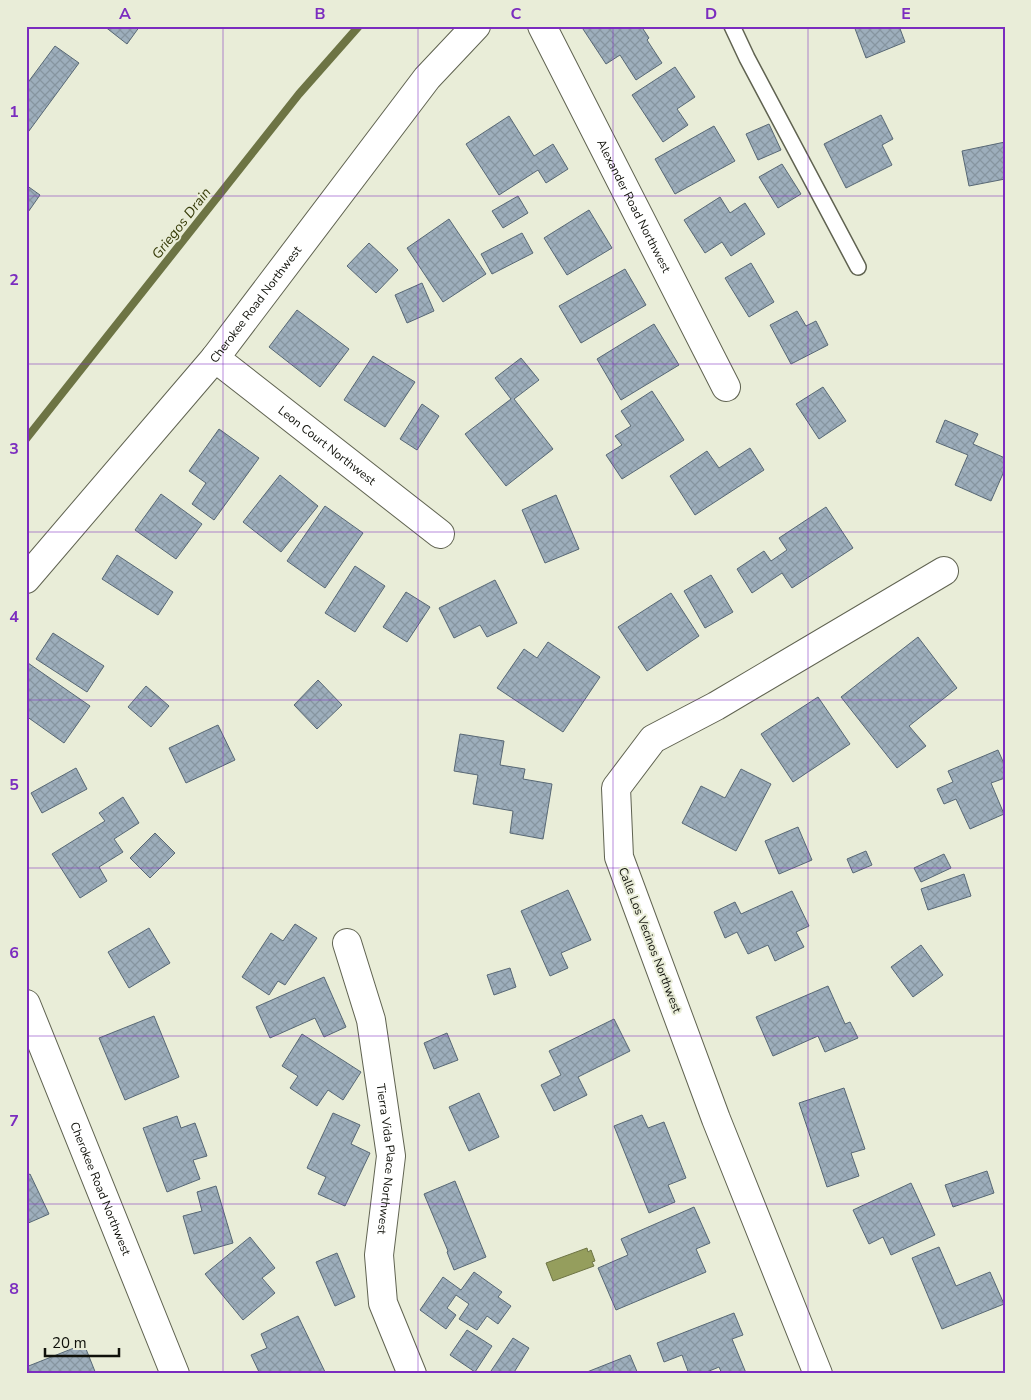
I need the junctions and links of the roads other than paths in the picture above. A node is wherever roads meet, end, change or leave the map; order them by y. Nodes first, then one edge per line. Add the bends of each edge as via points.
1 (476, 26) edge
2 (542, 26) edge
3 (732, 26) edge
4 (858, 267) dead end
5 (215, 358) junction
6 (726, 387) dead end
7 (440, 534) dead end
8 (944, 571) dead end
9 (26, 579) edge
10 (348, 943) dead end
11 (26, 1004) edge
12 (175, 1374) edge
13 (412, 1374) edge
14 (818, 1374) edge

1 - 5 street, Cherokee Road Northwest via 427,78
2 - 6 street, Alexander Road Northwest
3 - 4 lane
5 - 7 street, Leon Court Northwest
5 - 9 street, Cherokee Road Northwest
8 - 14 street, Calle Los Vecinos Northwest via 716,706 653,739 616,788 618,857 716,1119
10 - 13 street, Tierra Vida Place Northwest via 371,1020 391,1156 379,1254 383,1304
11 - 12 street, Cherokee Road Northwest

